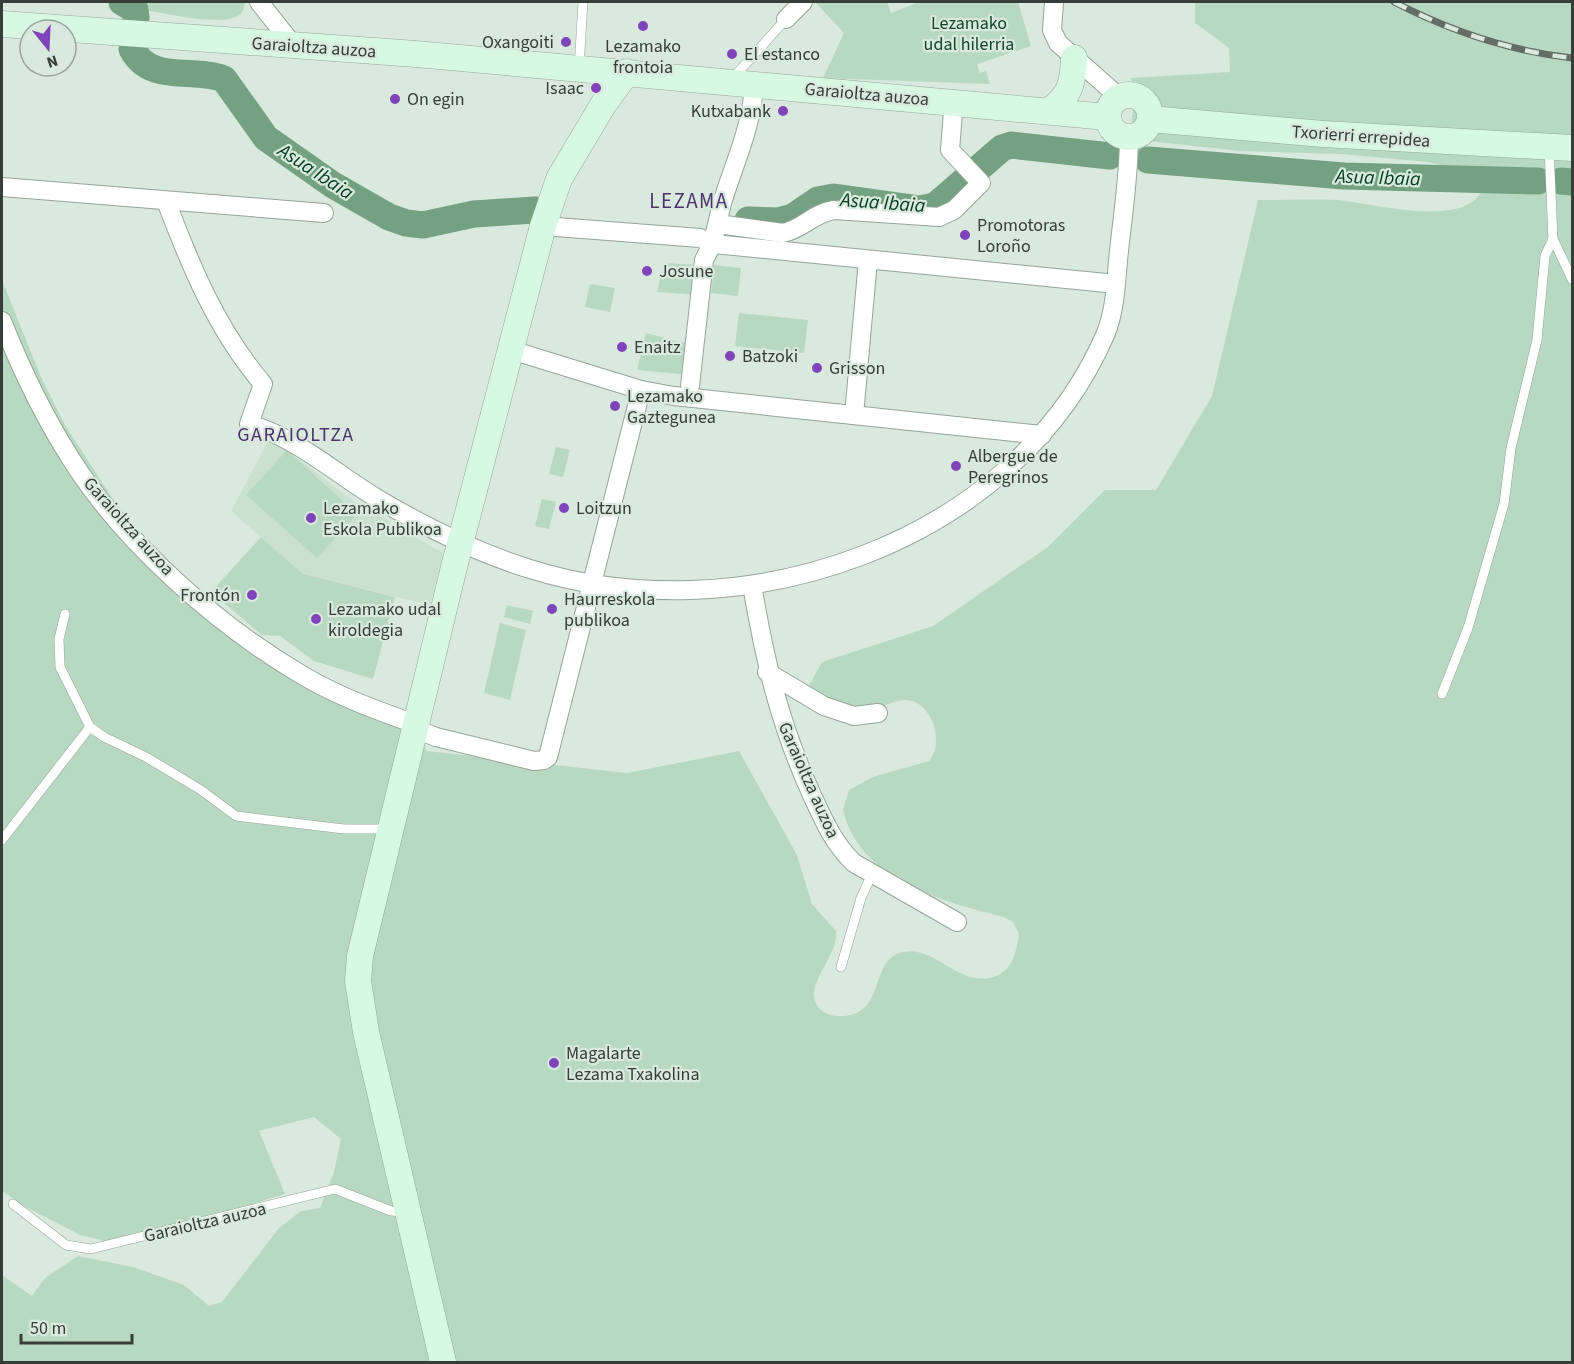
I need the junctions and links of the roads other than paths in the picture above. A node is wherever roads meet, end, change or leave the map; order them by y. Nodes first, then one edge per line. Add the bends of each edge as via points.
1 (259, 2) edge
2 (583, 2) edge
3 (803, 2) edge
4 (1054, 2) edge
5 (786, 19) joint
6 (2, 24) edge
7 (294, 46) junction
8 (1074, 58) junction
9 (579, 68) junction
10 (627, 72) junction
11 (731, 81) junction
12 (753, 96) dead end
13 (1113, 107) junction
14 (1049, 111) junction
15 (953, 112) dead end
16 (1150, 119) junction
17 (1129, 137) junction
18 (1560, 148) edge
19 (2, 187) edge
20 (166, 201) junction
21 (324, 213) dead end
22 (718, 224) junction
23 (543, 226) junction
24 (1553, 239) junction
25 (714, 244) junction
26 (868, 260) junction
27 (1572, 279) edge
28 (1116, 284) junction
29 (2, 321) edge
30 (511, 350) junction
31 (690, 386) dead end
32 (640, 390) junction
33 (854, 415) junction
34 (1007, 431) junction
35 (1042, 435) junction
36 (1019, 458) junction
37 (460, 542) junction
38 (591, 584) junction
39 (752, 585) junction
40 (65, 614) dead end
41 (767, 672) junction
42 (1442, 694) dead end
43 (878, 713) dead end
44 (414, 726) junction
45 (90, 727) junction
46 (388, 830) junction
47 (2, 840) edge
48 (872, 874) junction
49 (957, 922) dead end
50 (841, 967) dead end
51 (13, 1204) dead end
52 (407, 1212) junction
53 (443, 1362) edge

1 - 7 street
2 - 9 lane
3 - 5 street
4 - 8 street via 1052,30 1058,43
5 - 11 lane
6 - 7 street, Garaioltza auzoa
7 - 9 street, Garaioltza auzoa
8 - 13 street via 1095,73
8 - 14 street via 1070,92
9 - 10 street, Garaioltza auzoa
10 - 11 street, Garaioltza auzoa
10 - 23 street via 559,179
11 - 14 street, Garaioltza auzoa
12 - 22 street via 750,120
13 - 14 street, Garaioltza auzoa
13 - 16 street via 1137,96 1149,110
13 - 17 street via 1114,132
15 - 22 street via 950,150 981,183 954,210 939,217 834,210 822,212 783,233
16 - 17 street via 1143,132
16 - 18 street, Txorierri errepidea
17 - 28 street
18 - 24 lane
19 - 20 street
20 - 21 street
20 - 37 street via 218,322 238,355 263,384 249,424 267,429 382,502
22 - 25 street
23 - 25 street via 699,238
23 - 30 street
24 - 27 lane
24 - 42 lane via 1545,256 1537,340 1511,448 1504,504 1468,628
25 - 26 street
25 - 31 street via 704,260
26 - 28 street
26 - 33 street
28 - 35 street via 1107,330 1088,371
29 - 44 street, Garaioltza auzoa via 43,412 72,461 150,554 239,633 303,675
30 - 32 street
30 - 37 street
32 - 33 street
32 - 38 street, Garaioltza auzoa
33 - 34 street
34 - 35 street
34 - 36 street
35 - 36 street
36 - 39 street via 949,512 909,534 861,556
37 - 38 street via 529,569
37 - 44 street
38 - 39 street via 704,590
38 - 44 street, Garaioltza auzoa via 548,757 534,760 436,737
39 - 41 street, Garaioltza auzoa
40 - 45 lane via 59,639 60,667
41 - 43 street, Garaioltza auzoa via 824,706 854,716
41 - 48 street, Garaioltza auzoa via 798,764 828,831 840,850
44 - 46 street
45 - 46 lane via 155,762 236,816 344,829
45 - 47 lane
46 - 52 street via 358,981
48 - 49 street, Garaioltza auzoa
48 - 50 lane
51 - 52 lane, Garaioltza auzoa via 66,1245 91,1249 336,1189 391,1211
52 - 53 street

